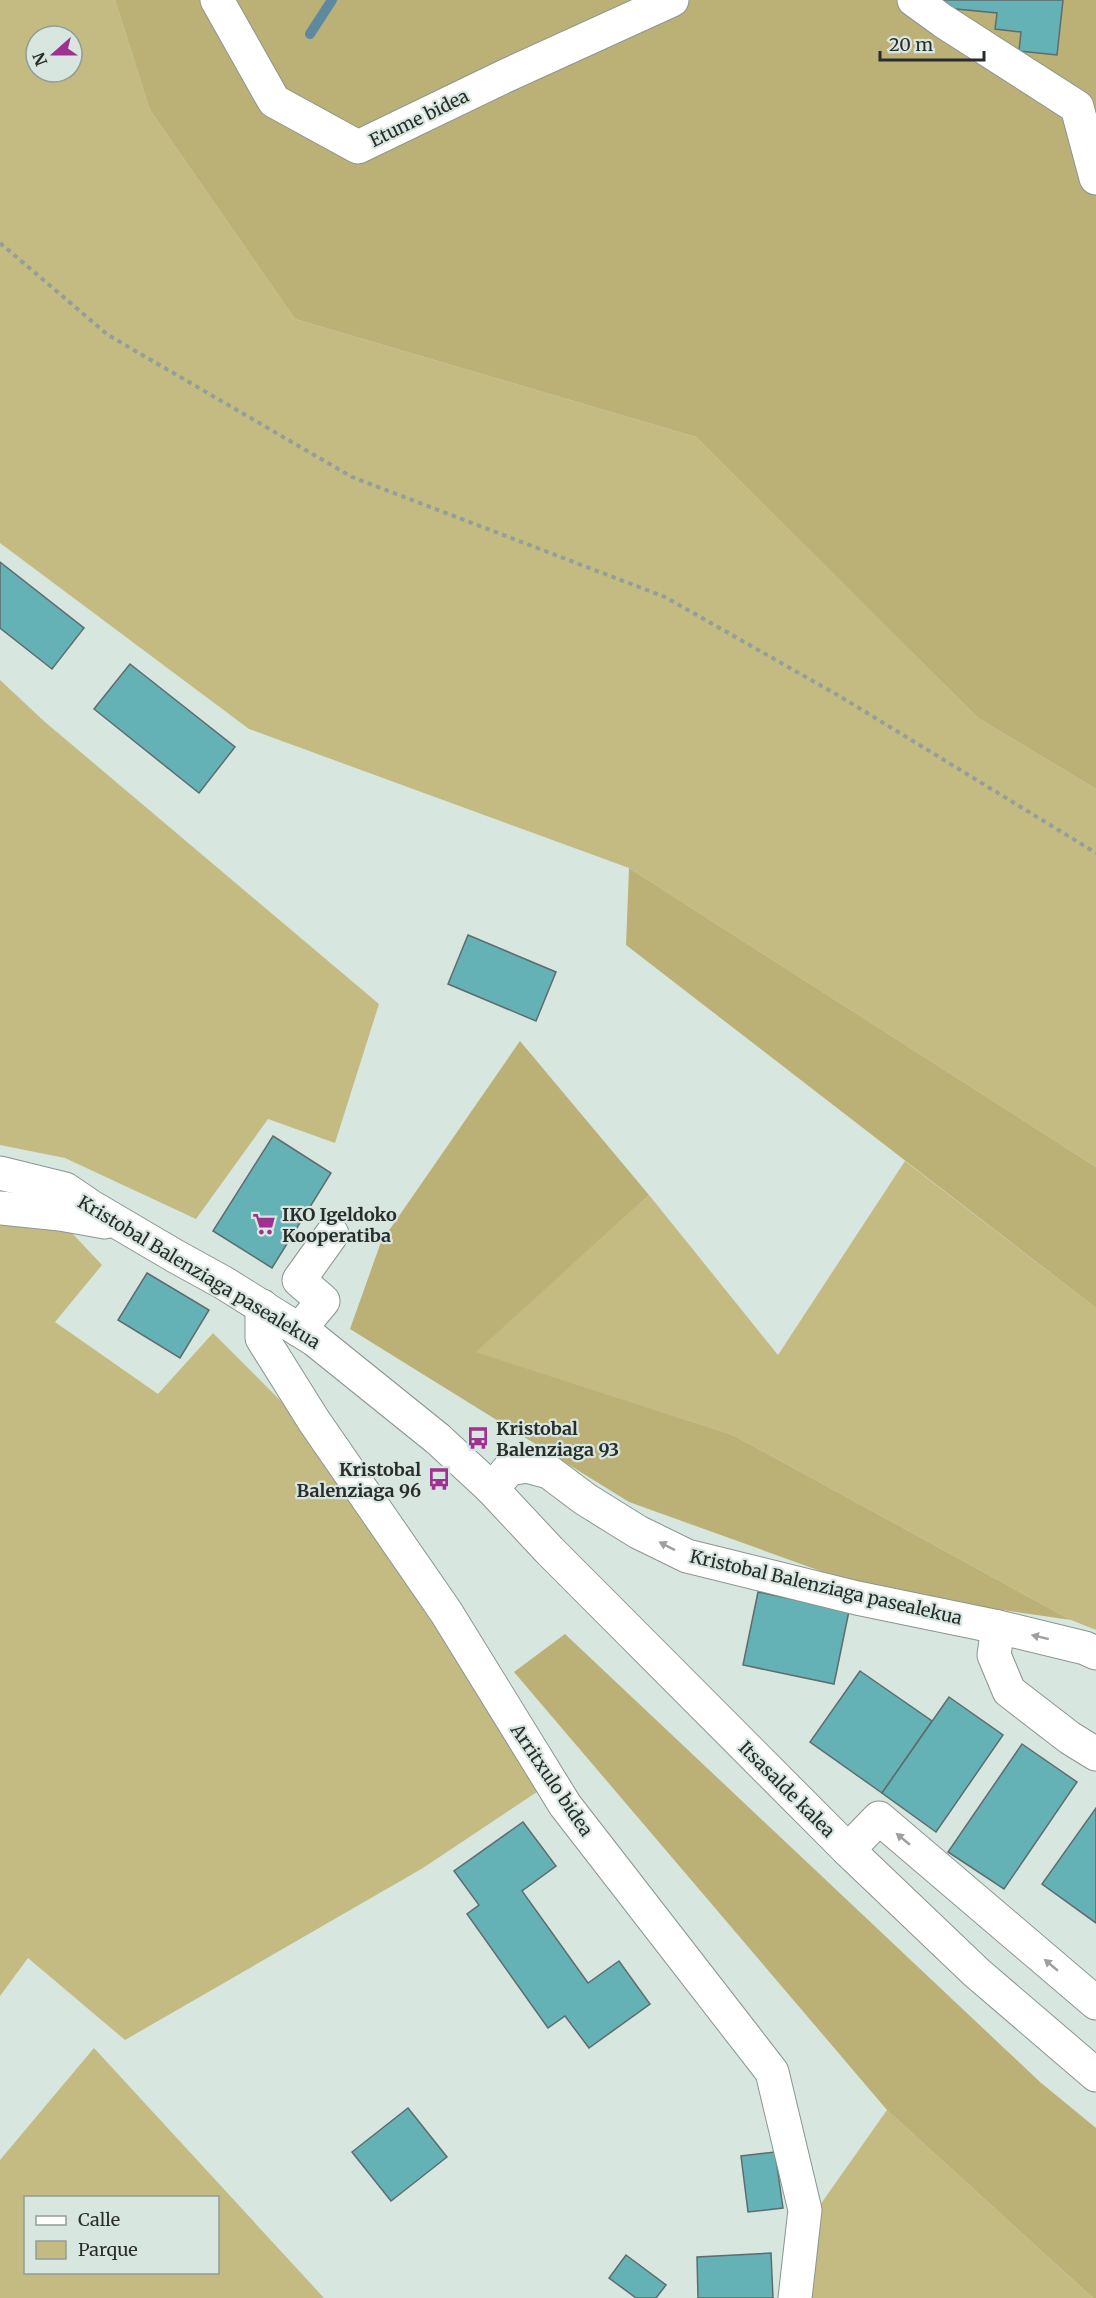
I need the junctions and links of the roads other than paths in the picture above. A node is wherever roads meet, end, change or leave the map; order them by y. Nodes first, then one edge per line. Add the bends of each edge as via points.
1 (217, 0) edge
2 (672, 0) edge
3 (914, 0) edge
4 (1096, 178) edge
5 (0, 1173) edge
6 (0, 1209) edge
7 (121, 1225) junction
8 (332, 1234) dead end
9 (262, 1306) junction
10 (299, 1330) junction
11 (492, 1489) junction
12 (998, 1627) junction
13 (1096, 1653) edge
14 (1096, 1754) edge
15 (848, 1850) junction
16 (1096, 2003) edge
17 (1096, 2075) edge
18 (795, 2298) edge

1 - 2 street, Etume bidea via 274,101 358,147
3 - 4 street via 1077,107
5 - 7 street, Kristobal Balenziaga pasealekua via 65,1189
6 - 7 street
7 - 9 street, Kristobal Balenziaga pasealekua
8 - 10 street via 299,1280 323,1300
9 - 10 street, Kristobal Balenziaga pasealekua
9 - 18 street, Arritxulo bidea via 262,1338 314,1421 446,1612 565,1805 772,2072 805,2210
10 - 11 street, Kristobal Balenziaga pasealekua via 438,1439
12 -> 11 street, Kristobal Balenziaga pasealekua via 857,1598 687,1556 629,1526 549,1472 526,1466 509,1468
11 - 15 street, Itsasalde kalea
13 -> 12 street, Kristobal Balenziaga pasealekua
12 - 14 street via 994,1655 1009,1691
16 -> 15 street via 879,1818
15 - 17 street, Itsasalde kalea via 977,1973

